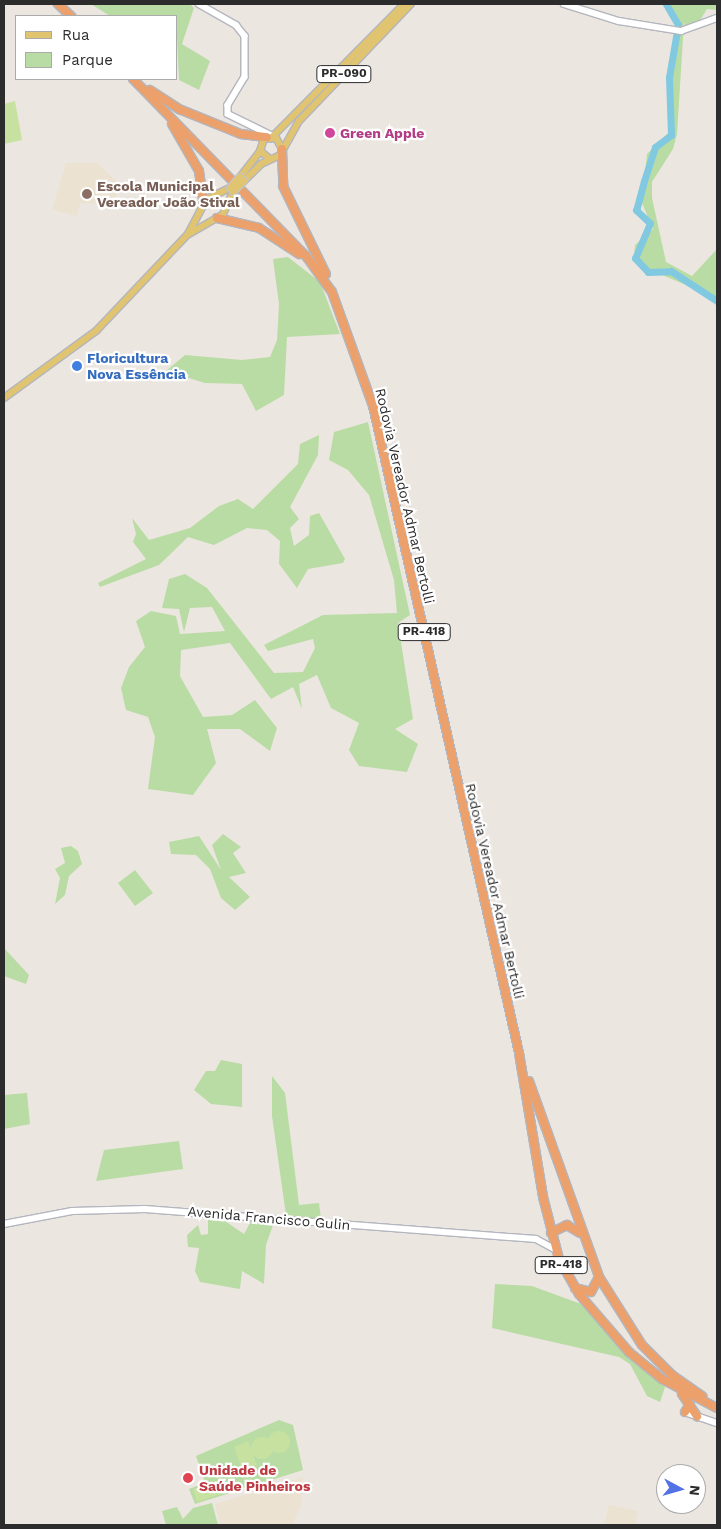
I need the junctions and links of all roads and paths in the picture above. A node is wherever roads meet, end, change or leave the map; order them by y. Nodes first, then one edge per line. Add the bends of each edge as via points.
1 (58, 4) edge
2 (200, 4) edge
3 (404, 4) edge
4 (412, 4) edge
5 (564, 4) edge
6 (70, 15) edge
7 (717, 18) edge
8 (134, 80) edge
9 (135, 80) edge
10 (154, 100) junction
11 (270, 137) junction
12 (282, 149) junction
13 (260, 151) junction
14 (270, 159) junction
15 (253, 168) junction
16 (231, 190) junction
17 (215, 196) junction
18 (204, 205) junction
19 (226, 205) junction
20 (218, 218) junction
21 (188, 234) junction
22 (316, 268) junction
23 (332, 292) junction
24 (4, 398) edge
25 (519, 1053) junction
26 (4, 1224) edge
27 (551, 1233) junction
28 (582, 1235) junction
29 (536, 1239) junction
30 (555, 1249) junction
31 (599, 1276) junction
32 (574, 1287) junction
33 (675, 1387) junction
34 (690, 1404) junction
35 (717, 1404) edge
36 (717, 1408) edge
37 (685, 1412) joint
38 (696, 1416) junction
39 (717, 1422) edge

1 - 6 highway
2 - 11 street via 243,33 245,77 227,111 234,121
3 - 11 main road, PR-090
4 - 12 main road, PR-090 via 299,121
5 - 7 street via 680,31
8 - 10 highway, Rodovia Vereador Admar Bertolli / PR-418
9 - 11 highway via 179,109 241,134
10 - 18 highway via 196,164
10 - 22 highway, Rodovia Vereador Admar Bertolli / PR-418
11 - 12 main road
11 - 13 main road
12 - 14 main road
12 - 23 highway via 280,172 286,194
13 - 14 main road
13 - 15 main road
14 - 15 main road
15 - 16 main road, bridge
16 - 17 main road
16 - 19 main road
17 - 18 main road
17 - 19 main road
18 - 20 main road via 207,215
18 - 21 main road
19 - 20 main road
20 - 21 main road
20 - 22 highway via 259,228
21 - 24 main road via 96,331
22 - 23 highway, Rodovia Vereador Admar Bertolli / PR-418
23 - 25 highway, Rodovia Vereador Admar Bertolli / PR-418 via 373,406
25 - 27 highway, Rodovia Vereador Admar Bertolli / PR-418
25 - 28 highway, Rodovia Vereador Admar Bertolli / PR-418
26 - 29 street, Avenida Francisco Gulin via 72,1211 128,1208
27 - 28 highway via 567,1224
27 - 29 street, Avenida Francisco Gulin
27 - 30 highway, Rodovia Vereador Admar Bertolli / PR-418
28 - 31 highway, Rodovia Vereador Admar Bertolli / PR-418
29 - 30 street, Avenida Francisco Gulin
30 - 32 highway, Rodovia Vereador Admar Bertolli / PR-418
31 - 32 highway via 591,1292
31 - 35 highway, Rodovia Vereador Admar Bertolli / PR-418 via 651,1355 672,1375
32 - 33 highway, Rodovia Vereador Admar Bertolli / PR-418 via 629,1352
33 - 34 highway
33 - 36 highway, Rodovia Vereador Admar Bertolli / PR-418
34 - 37 highway
34 - 38 highway
37 - 38 street
38 - 39 street

